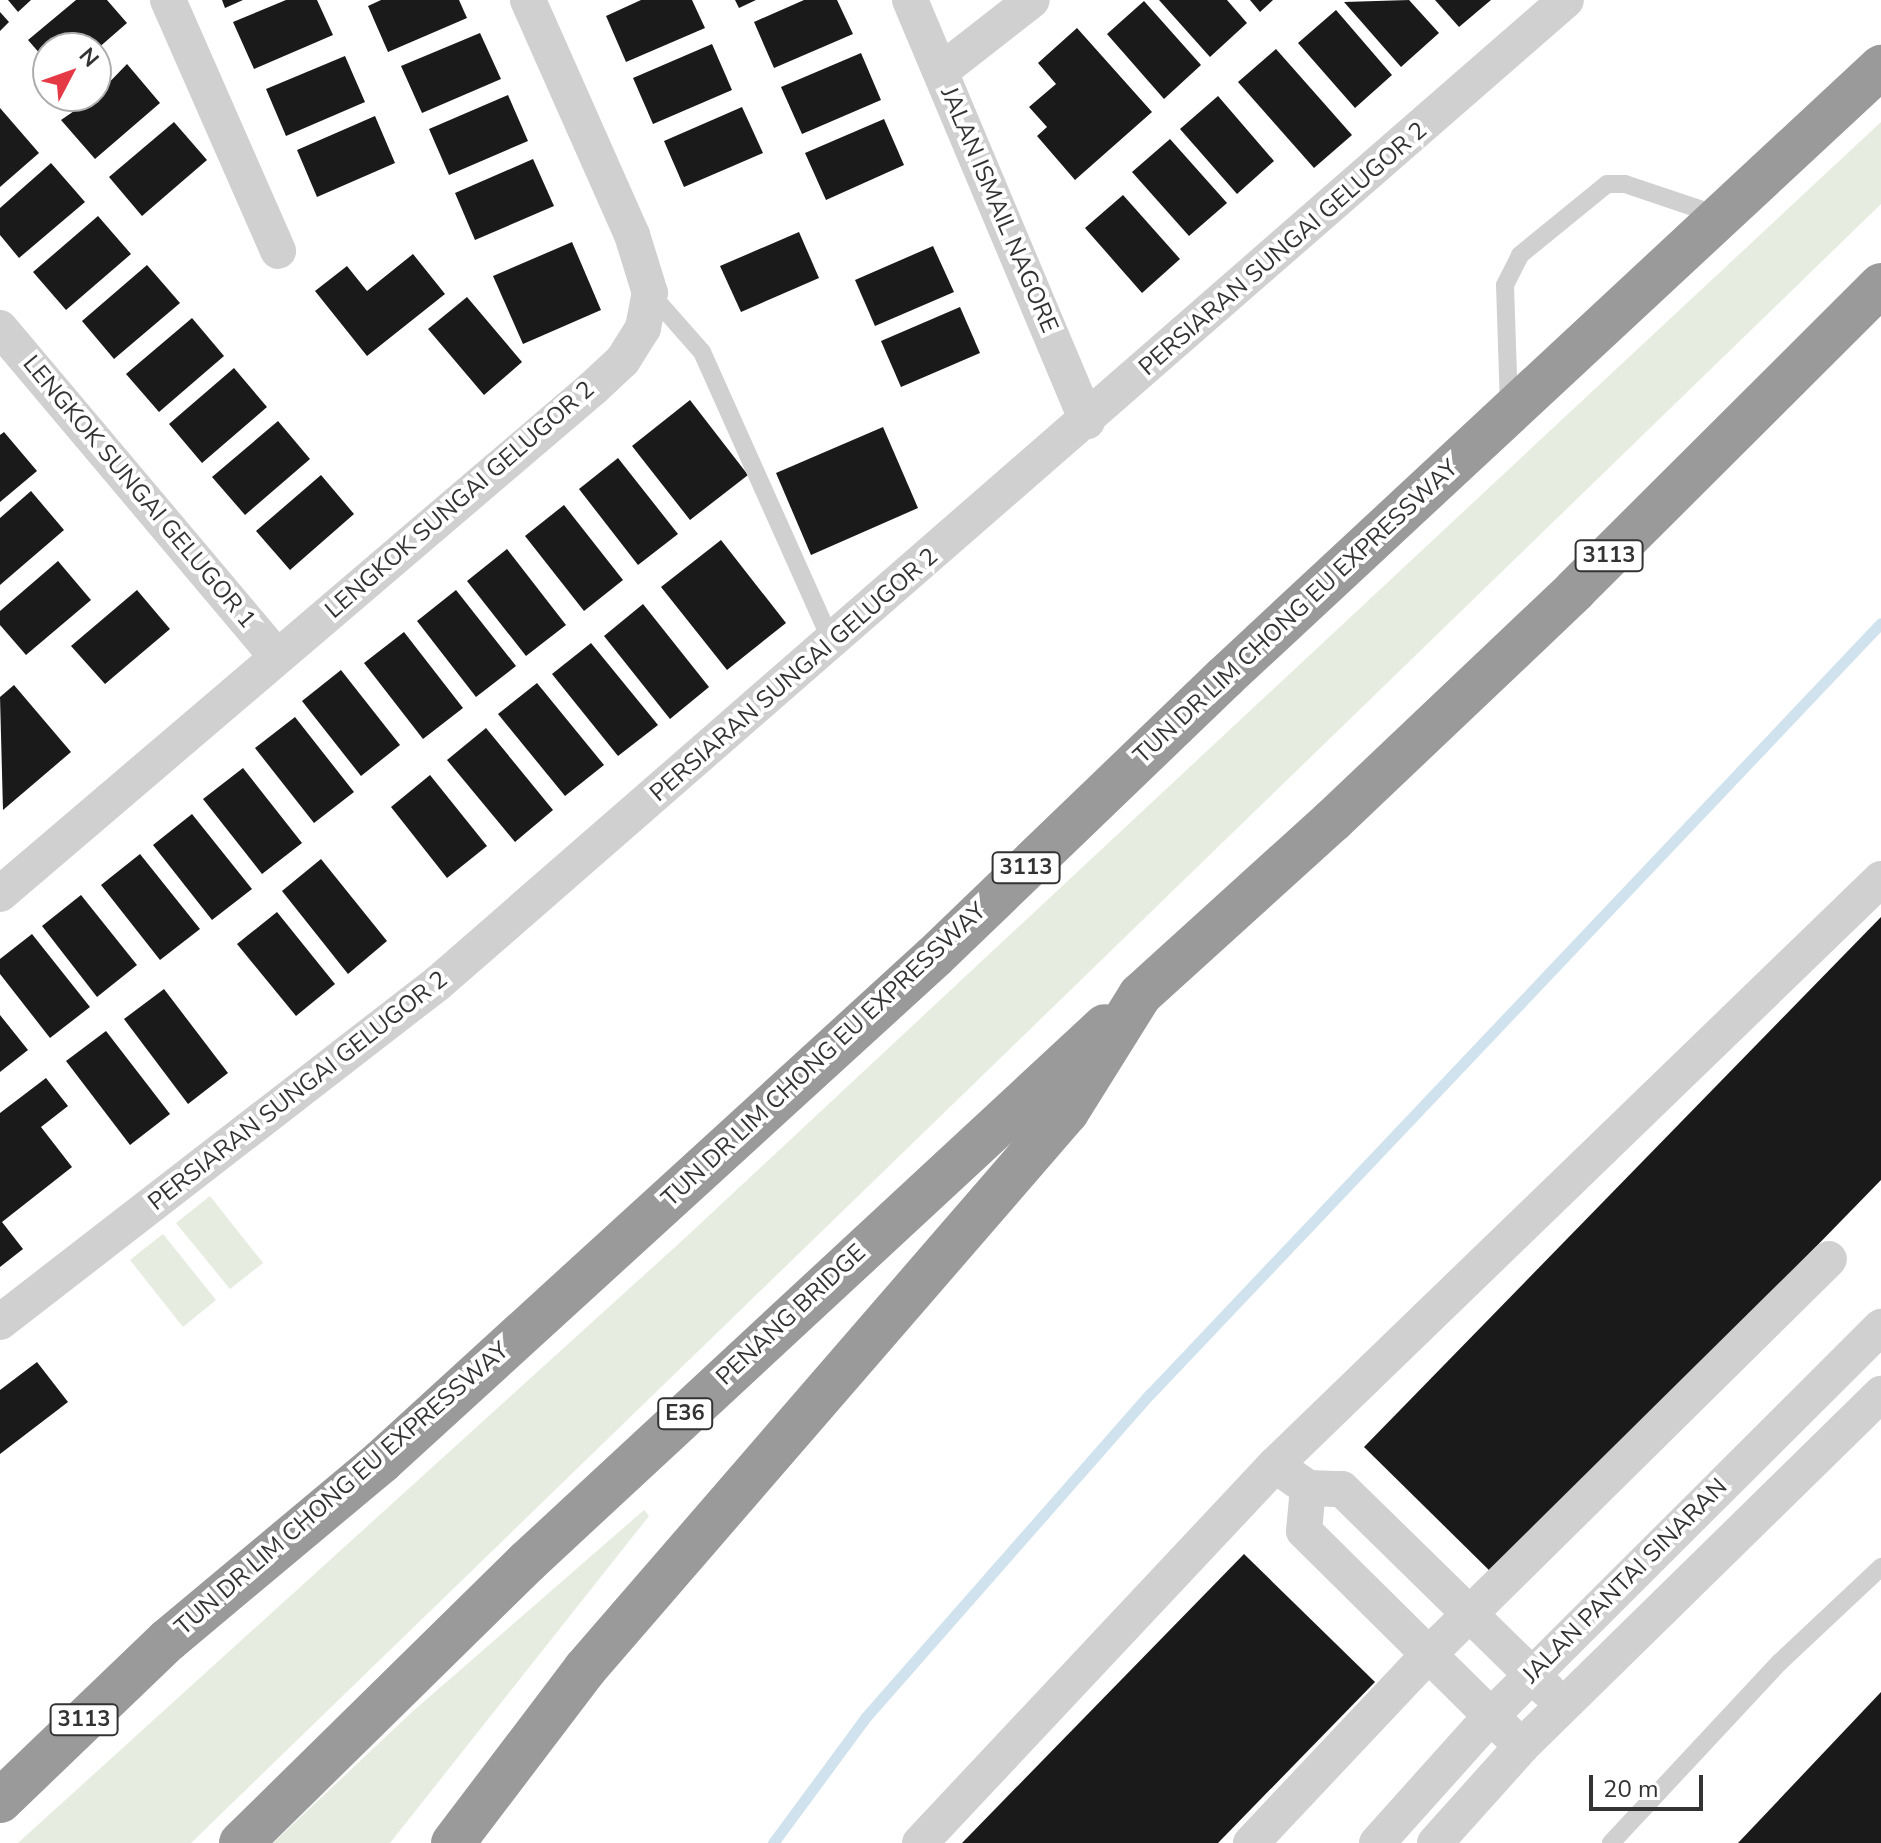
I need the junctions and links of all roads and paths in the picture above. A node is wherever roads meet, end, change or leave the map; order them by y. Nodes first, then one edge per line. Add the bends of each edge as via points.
1 (168, 0) edge
2 (528, 0) edge
3 (910, 0) edge
4 (1032, 0) edge
5 (1566, 0) edge
6 (941, 71) junction
7 (1875, 73) edge
8 (1721, 216) junction
9 (278, 251) dead end
10 (1881, 285) edge
11 (650, 293) junction
12 (0, 328) edge
13 (1509, 413) junction
14 (1087, 421) junction
15 (832, 642) junction
16 (277, 657) junction
17 (1881, 879) edge
18 (0, 894) edge
19 (1140, 995) junction
20 (1829, 1259) dead end
21 (0, 1322) edge
22 (1881, 1327) edge
23 (1881, 1394) edge
24 (1275, 1465) junction
25 (1308, 1488) junction
26 (1881, 1567) edge
27 (1469, 1614) junction
28 (168, 1640) junction
29 (1429, 1654) junction
30 (1532, 1675) junction
31 (1563, 1706) junction
32 (1491, 1716) junction
33 (1522, 1746) junction
34 (0, 1759) edge
35 (0, 1801) edge
36 (241, 1843) edge
37 (453, 1843) edge
38 (920, 1843) edge
39 (1251, 1843) edge
40 (1377, 1843) edge
41 (1435, 1843) edge
42 (1611, 1843) edge

1 - 9 street
2 - 11 street via 632,235
3 - 6 street, JALAN ISMAIL NAGORE
4 - 6 street
5 - 14 street, PERSIARAN SUNGAI GELUGOR 2
6 - 14 street, JALAN ISMAIL NAGORE
7 - 8 highway, TUN DR LIM CHONG EU EXPRESSWAY / 3113
8 - 13 highway, TUN DR LIM CHONG EU EXPRESSWAY / 3113
8 - 13 lane via 1625,184 1607,184 1520,255 1505,285
10 - 19 highway, 3113 via 1563,601
11 - 15 lane via 702,352
11 - 16 street, LENGKOK SUNGAI GELUGOR 2 via 643,328 623,360
12 - 16 street, LENGKOK SUNGAI GELUGOR 1
13 - 28 highway, TUN DR LIM CHONG EU EXPRESSWAY / 3113 via 934,957 382,1461
14 - 15 street, PERSIARAN SUNGAI GELUGOR 2
15 - 21 street, PERSIARAN SUNGAI GELUGOR 2 via 438,983
16 - 18 street, LENGKOK SUNGAI GELUGOR 2
17 - 24 street
19 - 36 highway, PENANG BRIDGE / E36 via 539,1551
19 - 37 highway, 3113 via 1067,1112 585,1669
20 - 27 street
22 - 30 street, JALAN PANTAI SINARAN
23 - 31 street, JALAN PANTAI SINARAN
24 - 25 street
24 - 38 street
25 - 27 street via 1342,1489
25 - 29 street via 1304,1531
26 - 42 lane via 1780,1662
27 - 29 street
27 - 30 street
28 - 34 highway
28 - 35 highway, TUN DR LIM CHONG EU EXPRESSWAY / 3113
29 - 32 street
29 - 39 street
30 - 31 street
30 - 32 street, JALAN PANTAI SINARAN
31 - 33 street, JALAN PANTAI SINARAN
32 - 33 street
32 - 40 street, JALAN PANTAI SINARAN
33 - 41 street, JALAN PANTAI SINARAN

